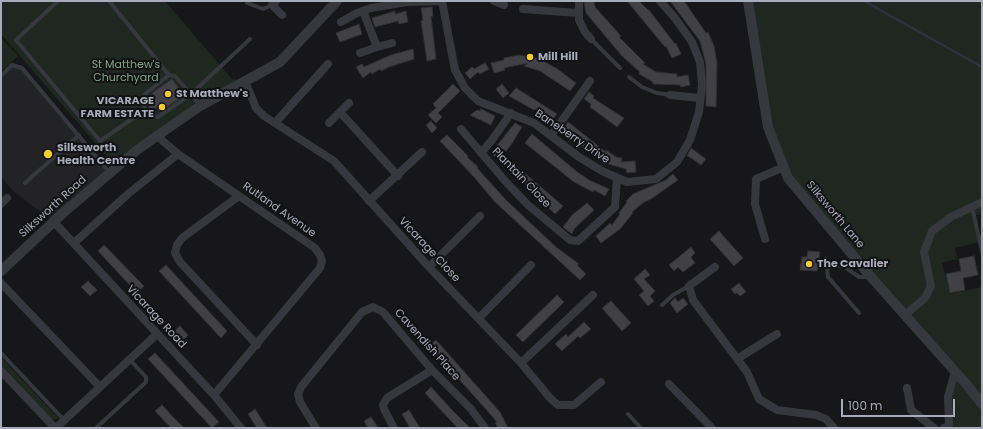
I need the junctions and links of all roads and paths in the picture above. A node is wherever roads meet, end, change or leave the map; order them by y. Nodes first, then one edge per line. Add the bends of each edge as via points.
1 (58, 1) edge
2 (109, 1) edge
3 (337, 1) edge
4 (442, 1) edge
5 (494, 1) edge
6 (578, 1) edge
7 (660, 1) edge
8 (748, 1) edge
9 (247, 3) dead end
10 (274, 3) edge
11 (504, 5) dead end
12 (363, 10) junction
13 (523, 10) dead end
14 (578, 13) junction
15 (282, 15) dead end
16 (341, 22) dead end
17 (250, 39) dead end
18 (592, 39) joint
19 (392, 44) dead end
20 (377, 47) junction
21 (360, 53) dead end
22 (328, 64) dead end
23 (620, 68) dead end
24 (169, 75) junction
25 (1, 76) edge
26 (629, 77) dead end
27 (245, 81) junction
28 (590, 81) dead end
29 (190, 95) junction
30 (670, 95) joint
31 (700, 98) junction
32 (349, 103) dead end
33 (200, 106) junction
34 (145, 110) junction
35 (340, 112) junction
36 (511, 113) junction
37 (275, 123) junction
38 (329, 123) dead end
39 (461, 130) dead end
40 (79, 135) junction
41 (157, 136) junction
42 (551, 136) junction
43 (422, 152) dead end
44 (481, 153) junction
45 (178, 154) junction
46 (784, 167) junction
47 (109, 173) junction
48 (398, 176) junction
49 (617, 178) junction
50 (25, 183) dead end
51 (239, 196) junction
52 (8, 198) dead end
53 (369, 201) junction
54 (982, 202) edge
55 (1, 204) edge
56 (972, 207) junction
57 (480, 216) dead end
58 (54, 222) junction
59 (765, 239) dead end
60 (74, 243) junction
61 (982, 251) edge
62 (531, 265) dead end
63 (429, 267) junction
64 (715, 267) dead end
65 (2, 268) edge
66 (871, 277) junction
67 (1, 283) edge
68 (689, 286) junction
69 (593, 295) dead end
70 (662, 305) dead end
71 (858, 313) dead end
72 (905, 315) junction
73 (479, 318) junction
74 (157, 334) junction
75 (777, 334) dead end
76 (257, 345) junction
77 (1, 353) edge
78 (130, 360) junction
79 (738, 360) junction
80 (521, 363) junction
81 (432, 370) junction
82 (1, 371) edge
83 (955, 371) junction
84 (601, 382) dead end
85 (668, 384) dead end
86 (100, 387) junction
87 (907, 388) dead end
88 (214, 395) junction
89 (982, 404) edge
90 (628, 414) dead end
91 (64, 420) junction
92 (55, 428) edge
93 (96, 428) edge
94 (241, 428) edge
95 (316, 428) edge
96 (394, 428) edge
97 (485, 428) edge
98 (641, 428) edge
99 (712, 428) edge
100 (834, 428) edge
101 (934, 428) edge
102 (944, 428) edge

1 - 34 lane via 16,40 100,141
2 - 24 lane
3 - 27 street via 280,62
4 - 12 street via 407,2
4 - 36 street, Baneberry Drive via 455,70 465,88 478,101
5 - 11 street
6 - 14 street
7 - 31 street, Baneberry Drive via 692,42 700,62
8 - 46 street, Silksworth Lane via 768,127
9 - 10 lane via 263,9
10 - 15 street
12 - 16 street
12 - 20 street
13 - 14 street
14 - 18 street via 585,32
17 - 29 lane
18 - 23 lane
19 - 20 street
20 - 21 street
22 - 37 street
24 - 29 lane via 175,76
24 - 34 lane via 145,94
25 - 40 lane via 12,65 22,68
26 - 30 lane via 642,87
27 - 33 street
27 - 37 street, Vicarage Close via 256,108
28 - 42 street
29 - 33 lane
29 - 34 lane via 158,116 152,116
30 - 31 street
31 - 49 street, Baneberry Drive via 699,112 690,140 677,162 656,179 627,182
32 - 35 street
33 - 41 street, Silksworth Road
35 - 38 street
35 - 48 street
36 - 42 street, Baneberry Drive via 534,123
36 - 44 street, Plantain Close
37 - 53 street, Vicarage Close via 334,161
39 - 44 street, Plantain Close
40 - 47 lane
40 - 50 lane
41 - 45 street, Rutland Avenue
41 - 47 street, Silksworth Road
42 - 49 street, Baneberry Drive via 579,157
43 - 48 street
44 - 49 street, Plantain Close via 528,205 570,240 578,241 615,207
45 - 51 street, Rutland Avenue
45 - 60 street via 128,194
46 - 59 street via 756,179 755,204
46 - 66 street, Silksworth Lane via 788,178
47 - 58 street, Silksworth Road
48 - 53 street
51 - 76 street via 182,238 175,253 180,262
51 - 76 street, Rutland Avenue via 315,248 322,261 320,268
52 - 55 street
53 - 63 street, Vicarage Close
54 - 56 street
56 - 61 lane
56 - 72 street via 951,217 932,231 924,252 931,286 925,298
57 - 63 street
58 - 60 street, Vicarage Road
58 - 65 street, Silksworth Road
60 - 74 street, Vicarage Road
62 - 73 street
63 - 73 street, Vicarage Close
64 - 68 street
66 - 71 lane via 859,276 833,265 827,269 828,277
66 - 72 street, Silksworth Lane
67 - 86 street
68 - 70 lane
68 - 79 street via 693,300
69 - 80 street
72 - 83 street, Silksworth Lane
73 - 80 street, Vicarage Close
74 - 78 street
74 - 88 street, Vicarage Road
75 - 79 street
76 - 88 street, Rutland Avenue
77 - 91 lane
78 - 86 street
78 - 93 lane via 146,377 146,382
79 - 100 street via 747,372 759,399 777,410 826,418
80 - 84 street, Vicarage Close via 558,405 574,405
81 - 95 street, Cavendish Place via 382,312 373,307 366,309 301,387 298,394
81 - 96 street via 387,398 383,405
81 - 97 street, Cavendish Place via 471,409
82 - 92 street
83 - 89 street, Silksworth Lane
83 - 102 street via 948,397 949,426
85 - 99 street
86 - 91 street
87 - 101 street via 911,410
88 - 94 street, Vicarage Road
90 - 98 lane
91 - 92 street

